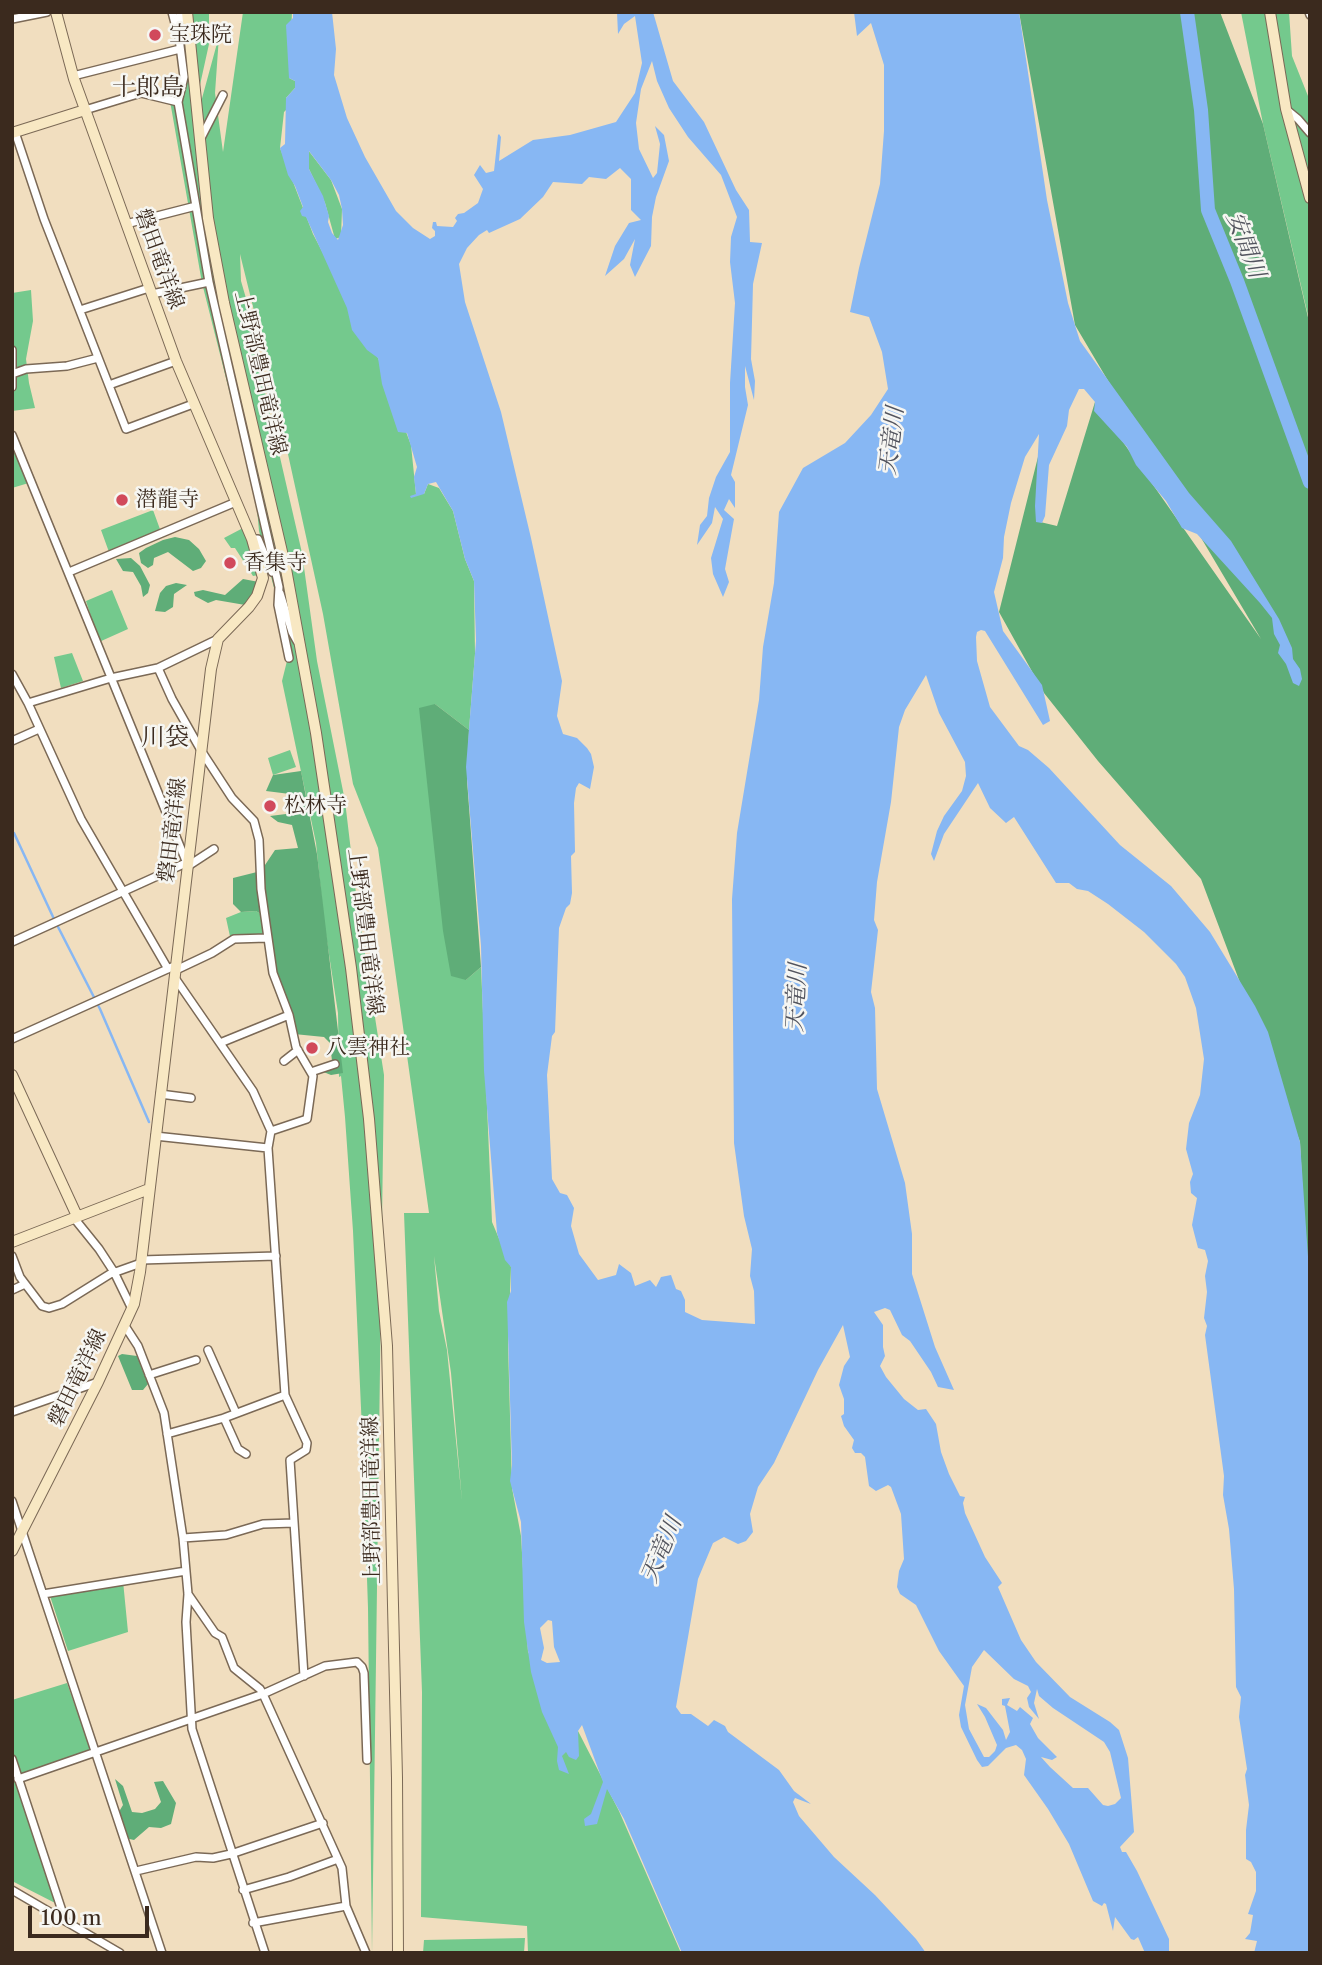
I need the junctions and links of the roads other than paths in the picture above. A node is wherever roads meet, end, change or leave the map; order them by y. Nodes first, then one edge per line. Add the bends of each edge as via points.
1 (47, 12) edge
2 (56, 12) edge
3 (172, 12) edge
4 (180, 12) edge
5 (187, 12) edge
6 (1270, 12) edge
7 (12, 19) edge
8 (179, 38) junction
9 (180, 49) junction
10 (73, 76) junction
11 (223, 95) dead end
12 (178, 102) junction
13 (1286, 109) junction
14 (85, 110) junction
15 (14, 133) edge
16 (1310, 133) edge
17 (200, 141) junction
18 (1310, 198) edge
19 (196, 206) junction
20 (126, 224) junction
21 (209, 282) junction
22 (150, 291) junction
23 (80, 310) junction
24 (12, 350) edge
25 (98, 358) junction
26 (176, 361) junction
27 (13, 374) edge
28 (109, 385) junction
29 (12, 387) edge
30 (193, 404) junction
31 (12, 435) edge
32 (236, 502) junction
33 (253, 539) junction
34 (69, 572) junction
35 (279, 587) junction
36 (218, 639) junction
37 (300, 645) junction
38 (289, 659) dead end
39 (158, 668) junction
40 (12, 674) edge
41 (111, 678) junction
42 (28, 703) junction
43 (40, 729) junction
44 (12, 741) edge
45 (202, 752) junction
46 (214, 849) dead end
47 (187, 863) junction
48 (124, 890) junction
49 (267, 938) junction
50 (12, 942) edge
51 (174, 971) junction
52 (289, 1015) junction
53 (12, 1040) edge
54 (220, 1043) junction
55 (298, 1050) junction
56 (284, 1061) dead end
57 (335, 1065) dead end
58 (311, 1072) junction
59 (12, 1075) edge
60 (160, 1094) junction
61 (191, 1098) dead end
62 (24, 1100) junction
63 (12, 1103) edge
64 (271, 1130) junction
65 (155, 1136) junction
66 (268, 1148) junction
67 (149, 1189) junction
68 (76, 1217) junction
69 (12, 1242) edge
70 (12, 1256) edge
71 (276, 1256) junction
72 (141, 1261) junction
73 (114, 1272) junction
74 (25, 1284) junction
75 (12, 1290) edge
76 (132, 1310) junction
77 (125, 1326) junction
78 (208, 1350) dead end
79 (196, 1360) dead end
80 (149, 1376) junction
81 (98, 1382) junction
82 (285, 1395) junction
83 (12, 1412) edge
84 (236, 1413) junction
85 (224, 1418) junction
86 (167, 1434) junction
87 (246, 1454) dead end
88 (12, 1501) edge
89 (294, 1523) junction
90 (22, 1532) junction
91 (183, 1538) junction
92 (12, 1551) edge
93 (186, 1571) junction
94 (43, 1594) junction
95 (188, 1594) junction
96 (304, 1676) junction
97 (263, 1694) junction
98 (191, 1720) junction
99 (95, 1752) junction
100 (12, 1759) edge
101 (367, 1760) dead end
102 (18, 1779) junction
103 (323, 1824) junction
104 (231, 1854) junction
105 (338, 1859) junction
106 (136, 1871) junction
107 (12, 1890) edge
108 (243, 1890) junction
109 (346, 1906) junction
110 (65, 1920) junction
111 (253, 1923) junction
112 (120, 1953) edge
113 (162, 1953) edge
114 (265, 1953) edge
115 (366, 1953) edge
116 (398, 1953) edge

1 - 7 street
2 - 10 main road, 磐田竜洋線
3 - 8 street
4 - 8 street
5 - 17 main road, 上野部豊田竜洋線
6 - 13 main road
8 - 9 street
9 - 10 street
9 - 12 street via 184,77
10 - 14 main road, 磐田竜洋線
11 - 17 street
12 - 14 street via 141,93
12 - 19 street
13 - 16 street
13 - 18 main road
14 - 15 main road
14 - 20 main road, 磐田竜洋線
15 - 23 street
17 - 37 main road, 上野部豊田竜洋線 via 224,303
19 - 20 street
19 - 21 street
20 - 22 main road, 磐田竜洋線
21 - 22 street
21 - 35 street
22 - 23 street
22 - 26 main road, 磐田竜洋線
23 - 25 street
24 - 27 street
25 - 27 street
25 - 28 street
26 - 28 street
26 - 30 main road, 磐田竜洋線
27 - 29 street
28 - 30 street via 126,429
30 - 32 main road, 磐田竜洋線
31 - 34 street
32 - 33 main road, 磐田竜洋線
32 - 34 street
33 - 35 street via 258,539
33 - 36 main road, 磐田竜洋線 via 261,587
34 - 41 street
35 - 37 street
35 - 38 street
36 - 39 street
36 - 45 main road, 磐田竜洋線
37 - 116 main road, 上野部豊田竜洋線 via 348,941 379,1223 392,1520
39 - 41 street
39 - 45 street
40 - 42 street
41 - 42 street
41 - 47 street
42 - 43 street
43 - 44 street
43 - 48 street via 81,818
45 - 47 main road, 磐田竜洋線
45 - 49 street via 232,798 254,821
46 - 47 street
47 - 48 street
47 - 51 main road, 磐田竜洋線
48 - 50 street
48 - 51 street
49 - 51 street via 234,939
49 - 52 street via 273,973
51 - 53 street
51 - 54 street
51 - 60 main road, 磐田竜洋線
52 - 54 street
52 - 55 street
54 - 64 street via 253,1091
55 - 56 street
55 - 58 street
57 - 58 street
58 - 64 street via 307,1119
59 - 62 main road
60 - 61 street
60 - 65 main road, 磐田竜洋線
62 - 63 street
62 - 68 main road
64 - 66 street
65 - 66 street
65 - 67 main road, 磐田竜洋線
66 - 71 street
67 - 68 main road
67 - 72 main road, 磐田竜洋線
68 - 69 main road
68 - 73 street
70 - 74 street
71 - 72 street
71 - 82 street
72 - 73 street
72 - 76 main road, 磐田竜洋線
73 - 74 street via 49,1308 42,1306
73 - 76 street
74 - 75 street
76 - 77 main road, 磐田竜洋線
77 - 80 street
77 - 81 main road, 磐田竜洋線
78 - 84 street
79 - 80 street
80 - 86 street
81 - 83 street
81 - 90 main road, 磐田竜洋線
82 - 84 street
82 - 89 street via 307,1443 306,1450 290,1460
84 - 85 street
85 - 86 street
85 - 87 street via 238,1449
86 - 91 street
88 - 90 street
89 - 91 street
89 - 96 street
90 - 92 main road, 磐田竜洋線
90 - 94 street
91 - 93 street
93 - 94 street
93 - 95 street
94 - 99 street
95 - 97 street via 222,1637 233,1668
95 - 98 street
96 - 97 street
96 - 101 street via 338,1663 357,1662 362,1667
97 - 98 street
97 - 103 street
98 - 99 street
98 - 104 street
99 - 102 street
99 - 106 street
100 - 102 street
102 - 110 street
103 - 104 street
103 - 105 street
104 - 106 street
104 - 108 street
105 - 108 street
105 - 109 street
106 - 113 street
107 - 110 street
108 - 111 street
109 - 111 street
109 - 115 street
110 - 112 street
111 - 114 street

